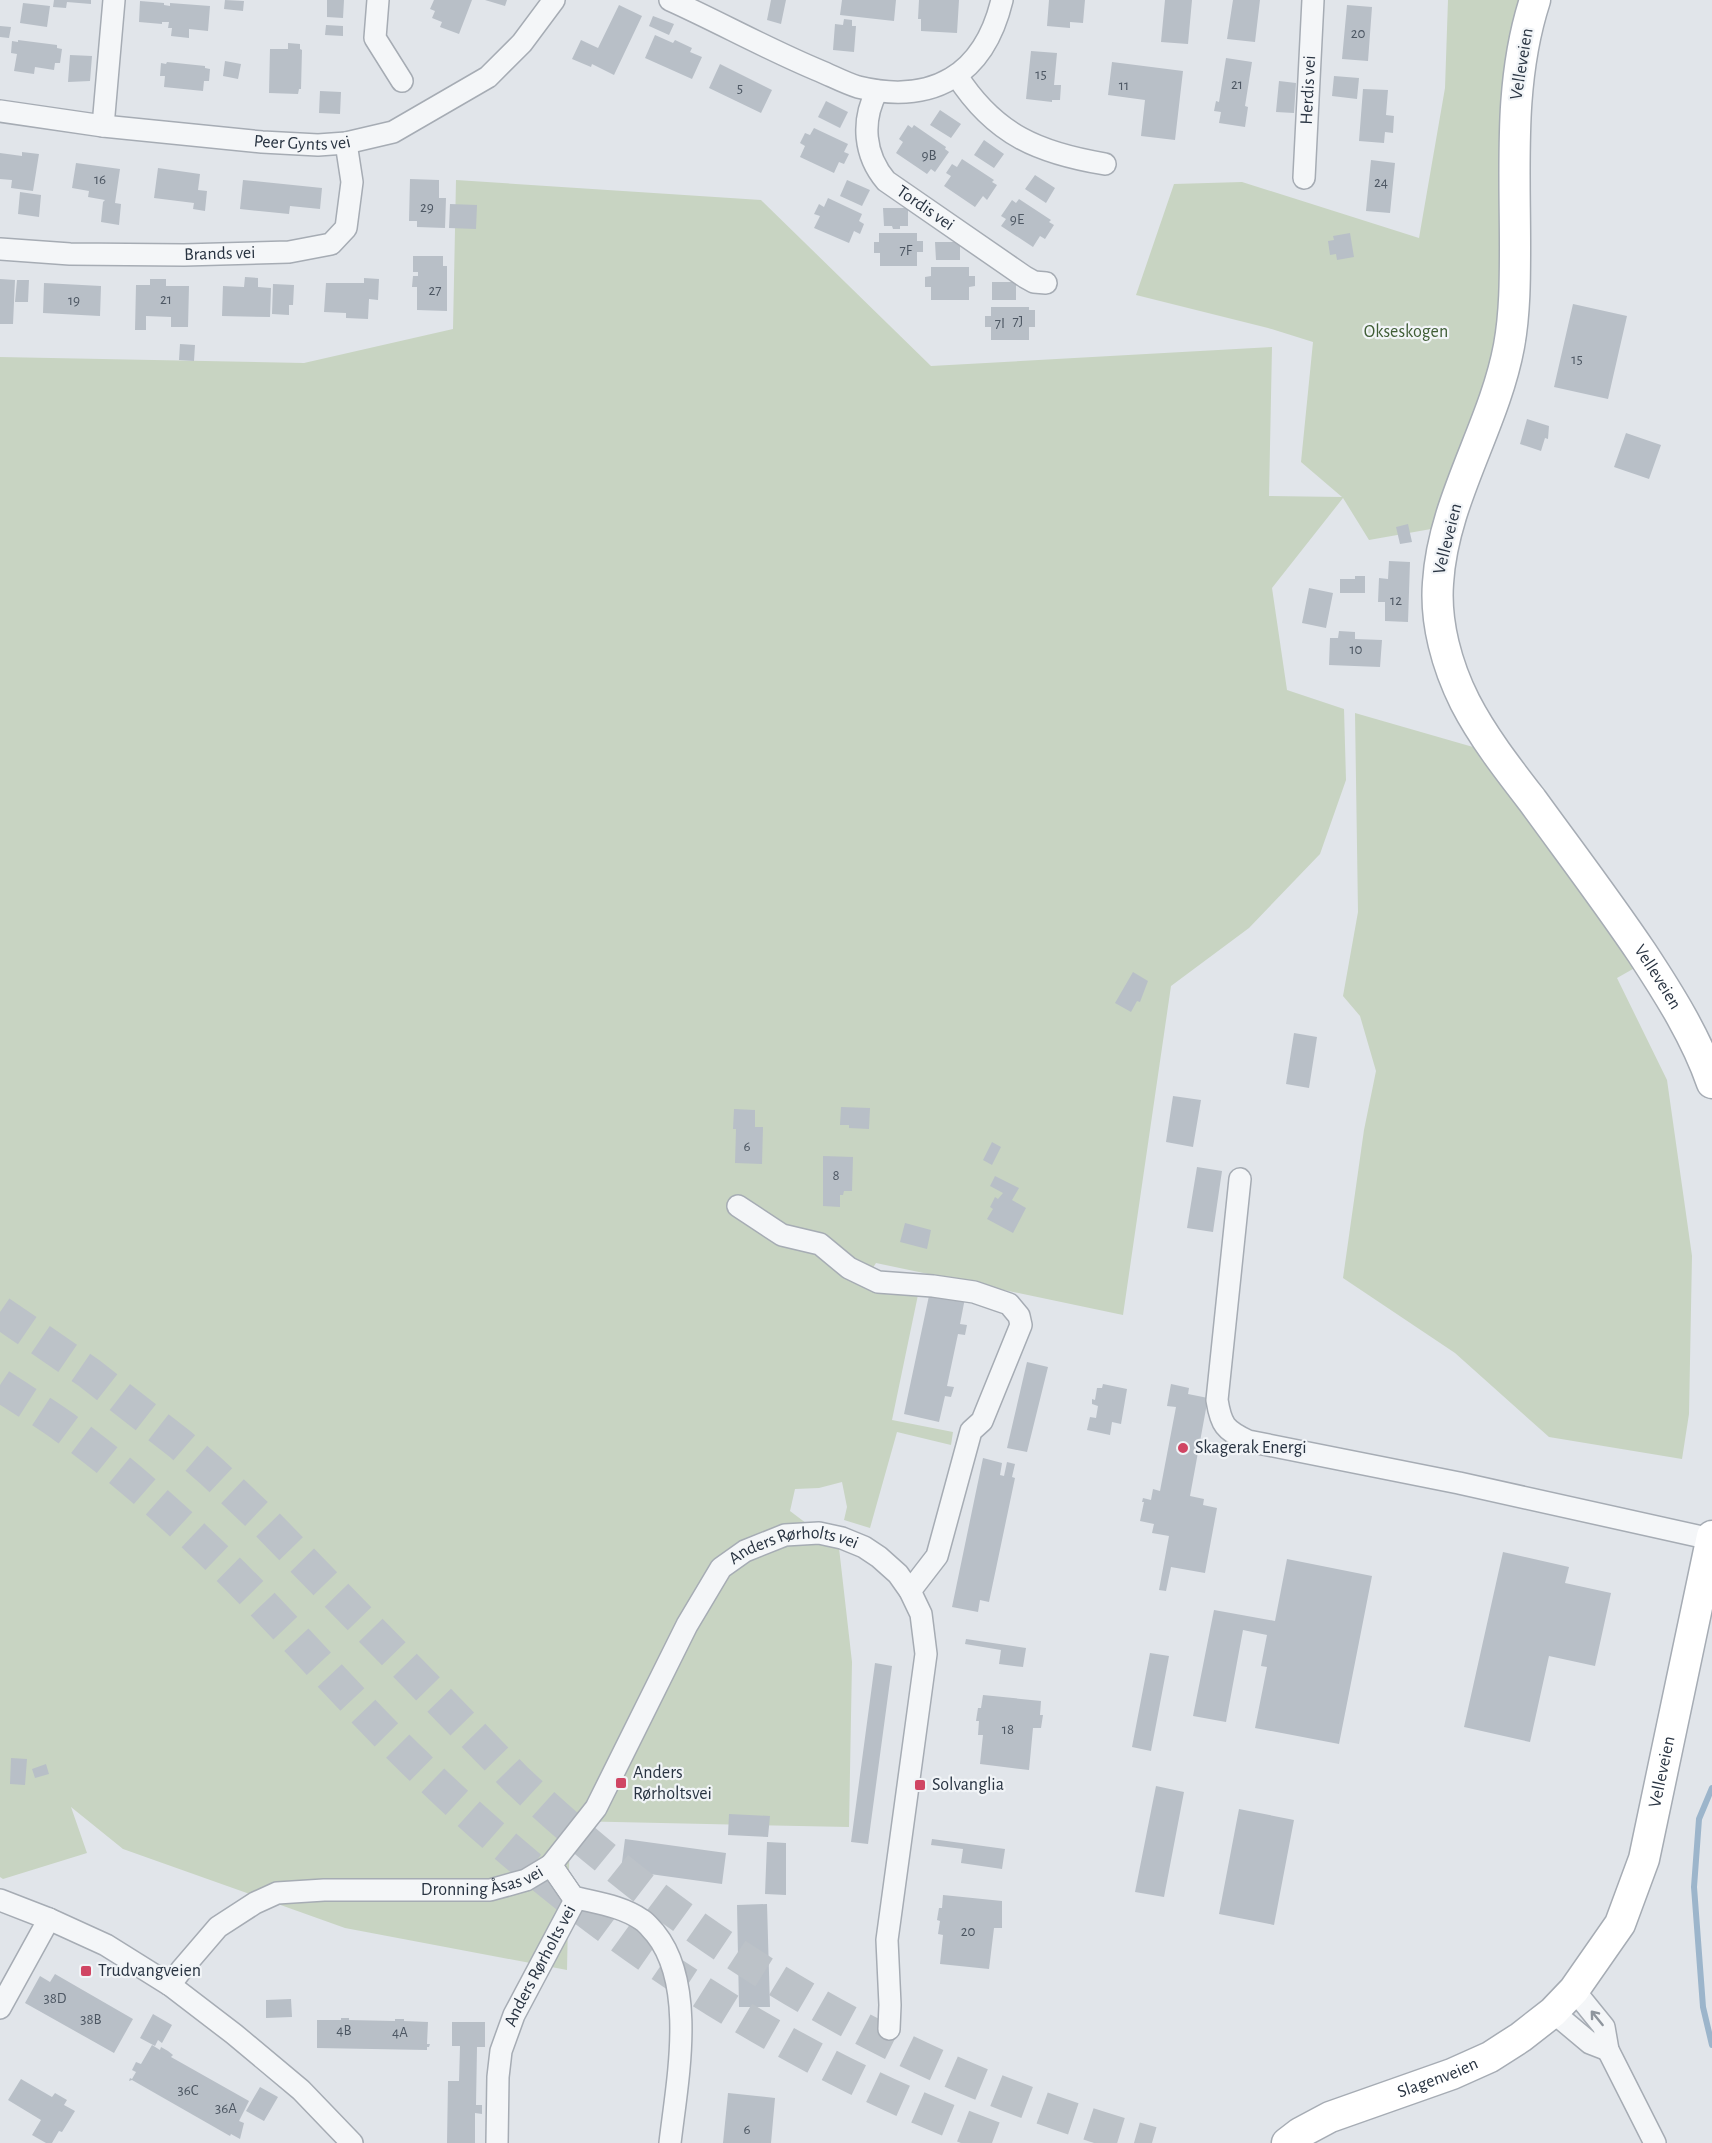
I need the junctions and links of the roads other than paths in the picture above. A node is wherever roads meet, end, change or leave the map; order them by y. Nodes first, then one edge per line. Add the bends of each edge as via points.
1 (114, 0) edge
2 (378, 0) edge
3 (554, 0) edge
4 (670, 0) edge
5 (1002, 0) edge
6 (1313, 0) edge
7 (1535, 0) edge
8 (957, 76) junction
9 (402, 81) dead end
10 (877, 90) junction
11 (0, 111) edge
12 (103, 126) junction
13 (346, 143) junction
14 (1105, 164) dead end
15 (1304, 178) dead end
16 (0, 249) edge
17 (1046, 283) dead end
18 (1712, 1083) edge
19 (1240, 1179) dead end
20 (738, 1206) dead end
21 (1712, 1538) edge
22 (910, 1591) junction
23 (551, 1865) junction
24 (0, 1900) edge
25 (49, 1919) junction
26 (170, 1985) junction
27 (1574, 1990) junction
28 (0, 2008) edge
29 (1553, 2012) junction
30 (888, 2030) dead end
31 (1608, 2050) junction
32 (352, 2143) edge
33 (497, 2143) edge
34 (670, 2143) edge
35 (1287, 2143) edge
36 (1655, 2143) edge

1 - 12 street
2 - 9 street via 375,38
3 - 13 street, Peer Gynts vei via 522,43 488,77 393,132
4 - 10 street via 796,61 855,86
5 - 8 street via 987,42
6 - 15 street, Herdis vei
7 - 18 main road, Velleveien via 1520,58 1515,107 1515,288 1510,344 1440,558 1440,625 1453,675 1466,703 1663,986
8 - 10 street via 917,90
8 - 14 street via 996,123 1021,139 1053,153
10 - 17 street, Tordis vei via 869,105 867,134 872,159 886,181 1025,277
11 - 12 street, Peer Gynts vei
12 - 13 street, Peer Gynts vei via 262,142
13 - 16 street, Brands vei via 352,182 346,228 331,244 288,252 184,255
19 - 21 street via 1217,1400 1220,1419 1231,1433 1248,1441
20 - 22 street via 782,1235 820,1244 849,1268 878,1282 974,1292 1009,1304 1019,1316 1021,1325 982,1421 971,1431 937,1556
21 - 27 main road, Velleveien via 1644,1859 1620,1924
22 - 23 street, Anders Rørholts vei via 898,1574 864,1547 819,1533 785,1535 745,1551 721,1568 687,1625 596,1808
22 - 30 street, Anders Rørholts vei via 921,1614 926,1654 887,1940
23 - 26 street, Dronning Åsas vei via 526,1880 490,1890 277,1893 218,1927
23 - 33 street, Anders Rørholts vei via 575,1900 514,2014 501,2051
23 - 34 street, Dronning Åsas vei via 573,1897 621,1908 644,1921 661,1941 674,1970 680,2034
24 - 25 street
25 - 26 street via 106,1945
25 - 28 street
26 - 32 street via 301,2090
27 - 29 main road, Slagenveien
31 -> 27 street via 1604,2027
29 - 31 street via 1590,2043
29 - 35 main road, Slagenveien via 1490,2057 1330,2117
31 - 36 street

